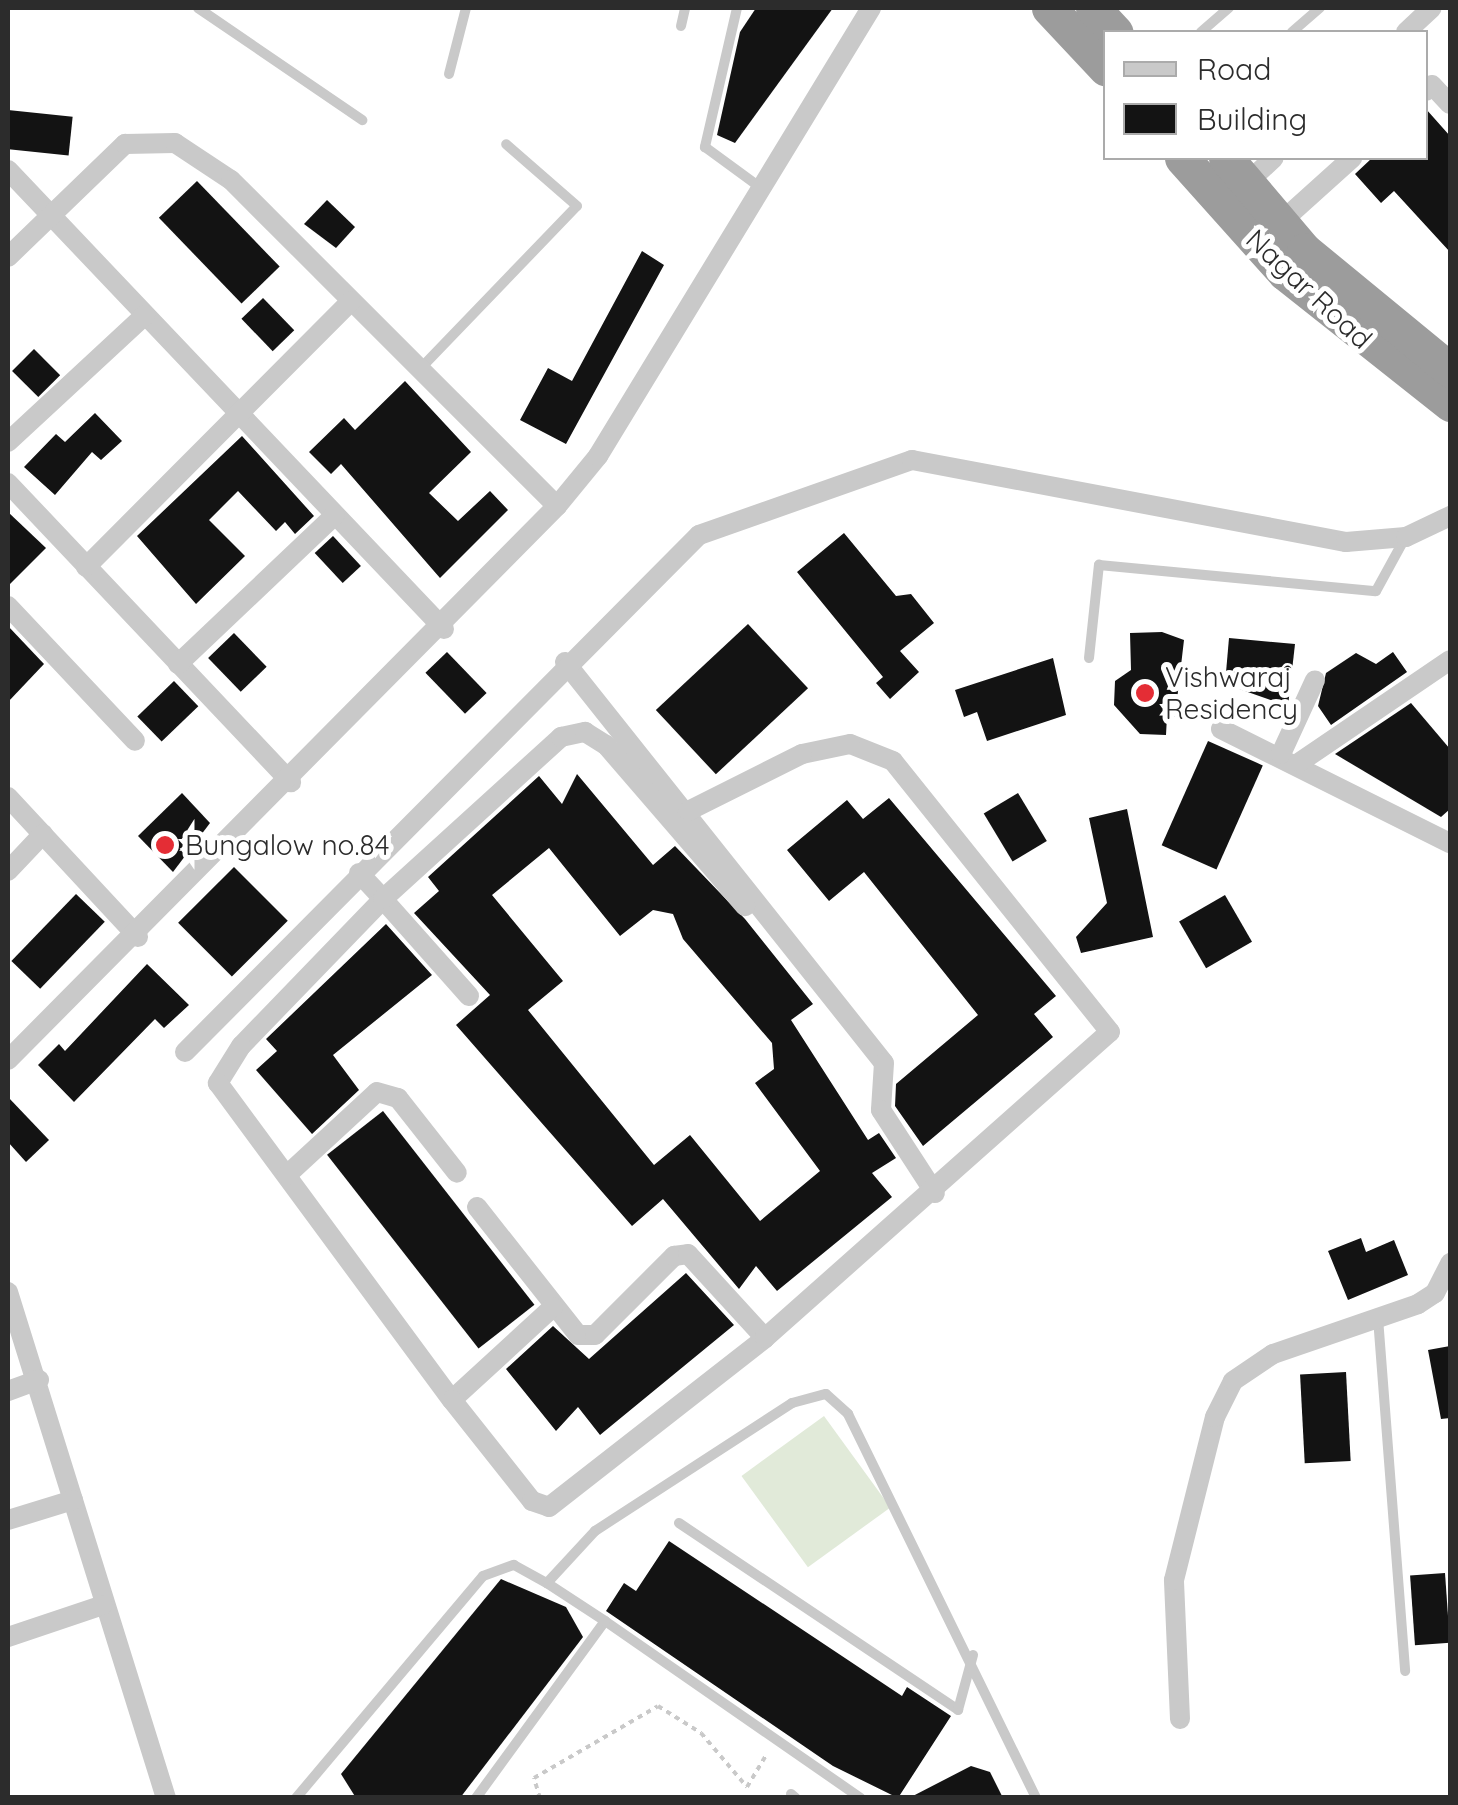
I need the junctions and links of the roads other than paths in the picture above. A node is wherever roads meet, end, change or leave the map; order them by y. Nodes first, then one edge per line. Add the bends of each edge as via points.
1 (198, 8) edge
2 (466, 8) edge
3 (685, 8) edge
4 (737, 8) edge
5 (871, 8) edge
6 (1050, 8) edge
7 (1093, 8) edge
8 (1229, 8) edge
9 (1320, 8) edge
10 (1432, 8) edge
11 (681, 26) dead end
12 (1113, 30) edge
13 (1202, 30) edge
14 (1294, 30) edge
15 (1408, 30) edge
16 (1103, 66) edge
17 (449, 74) dead end
18 (1428, 89) edge
19 (1450, 104) edge
20 (362, 120) dead end
21 (506, 144) dead end
22 (1184, 160) edge
23 (1268, 160) edge
24 (1350, 160) edge
25 (8, 170) edge
26 (1237, 170) edge
27 (762, 188) junction
28 (53, 211) junction
29 (1281, 222) junction
30 (8, 257) edge
31 (350, 301) junction
32 (145, 315) junction
33 (420, 370) junction
34 (1450, 370) edge
35 (1450, 404) edge
36 (237, 411) junction
37 (8, 442) edge
38 (8, 483) edge
39 (557, 506) junction
40 (335, 514) junction
41 (1450, 516) edge
42 (1406, 537) junction
43 (86, 567) junction
44 (8, 606) edge
45 (444, 630) junction
46 (1090, 658) dead end
47 (1450, 660) edge
48 (566, 662) junction
49 (178, 664) junction
50 (1315, 680) dead end
51 (1221, 729) dead end
52 (136, 740) dead end
53 (1291, 758) junction
54 (291, 782) junction
55 (8, 797) edge
56 (688, 811) junction
57 (42, 834) junction
58 (1450, 844) edge
59 (8, 871) edge
60 (360, 873) junction
61 (384, 899) junction
62 (744, 906) dead end
63 (138, 937) junction
64 (469, 996) dead end
65 (185, 1052) dead end
66 (8, 1060) edge
67 (457, 1174) dead end
68 (286, 1175) junction
69 (936, 1193) junction
70 (476, 1207) dead end
71 (1450, 1263) edge
72 (8, 1292) edge
73 (553, 1306) junction
74 (1378, 1317) junction
75 (764, 1338) junction
76 (39, 1380) junction
77 (8, 1391) edge
78 (452, 1400) junction
79 (73, 1500) junction
80 (8, 1520) edge
81 (680, 1523) dead end
82 (548, 1583) junction
83 (103, 1605) junction
84 (605, 1621) junction
85 (8, 1637) edge
86 (973, 1655) junction
87 (1406, 1670) dead end
88 (1180, 1718) dead end
89 (299, 1796) edge
90 (166, 1798) edge
91 (476, 1798) edge
92 (861, 1798) edge
93 (1036, 1798) edge

1 - 20 lane
2 - 17 lane
3 - 11 lane
4 - 27 lane via 706,147
5 - 27 street
6 - 16 highway
7 - 12 highway
8 - 13 lane
9 - 14 lane
10 - 15 street
18 - 19 street via 1432,85
21 - 33 lane via 577,206
22 - 35 highway, Nagar Road via 1285,273
23 - 26 street
24 - 29 street
25 - 28 street
26 - 29 highway, Nagar Road
27 - 39 street via 598,456
28 - 30 street
28 - 31 street via 125,144 176,143 231,180
28 - 32 street
29 - 34 highway, Nagar Road via 1370,310
31 - 33 street
31 - 36 street
32 - 36 street
32 - 37 street
33 - 39 street
36 - 40 street
36 - 43 street
38 - 43 street
39 - 45 street
40 - 45 street
40 - 49 street
41 - 42 street
42 - 46 lane via 1376,591 1099,565
42 - 48 street via 1346,542 912,460 700,534
43 - 49 street
44 - 52 street
45 - 54 street
47 - 53 street
48 - 56 street
48 - 60 street
49 - 54 street
50 - 53 street
51 - 53 street
53 - 58 street
54 - 63 street
55 - 57 street
56 - 69 street via 884,1064 881,1110
56 - 69 street via 802,754 850,744 893,761 1104,1018 1110,1032 1101,1046
57 - 59 street
57 - 63 street
60 - 61 street
60 - 65 street
61 - 62 street via 561,737 584,732 637,778
61 - 64 street
61 - 68 street via 241,1046 218,1083
63 - 66 street
67 - 68 street via 398,1098 377,1092
68 - 78 street
69 - 75 street
70 - 73 street
71 - 74 street via 1435,1294
72 - 76 street
73 - 75 street via 587,1338 674,1256 688,1254
73 - 78 street
74 - 87 lane
74 - 88 street via 1254,1365 1233,1381 1214,1416 1174,1580
75 - 78 street via 548,1508 532,1501
76 - 77 street
76 - 79 street
79 - 80 street
79 - 83 street
81 - 86 lane via 958,1710
82 - 84 lane
82 - 86 lane via 595,1532 792,1402 826,1394 848,1414
82 - 89 lane via 514,1565 483,1576
83 - 85 street
83 - 90 street
84 - 91 lane
84 - 92 lane
86 - 93 lane

